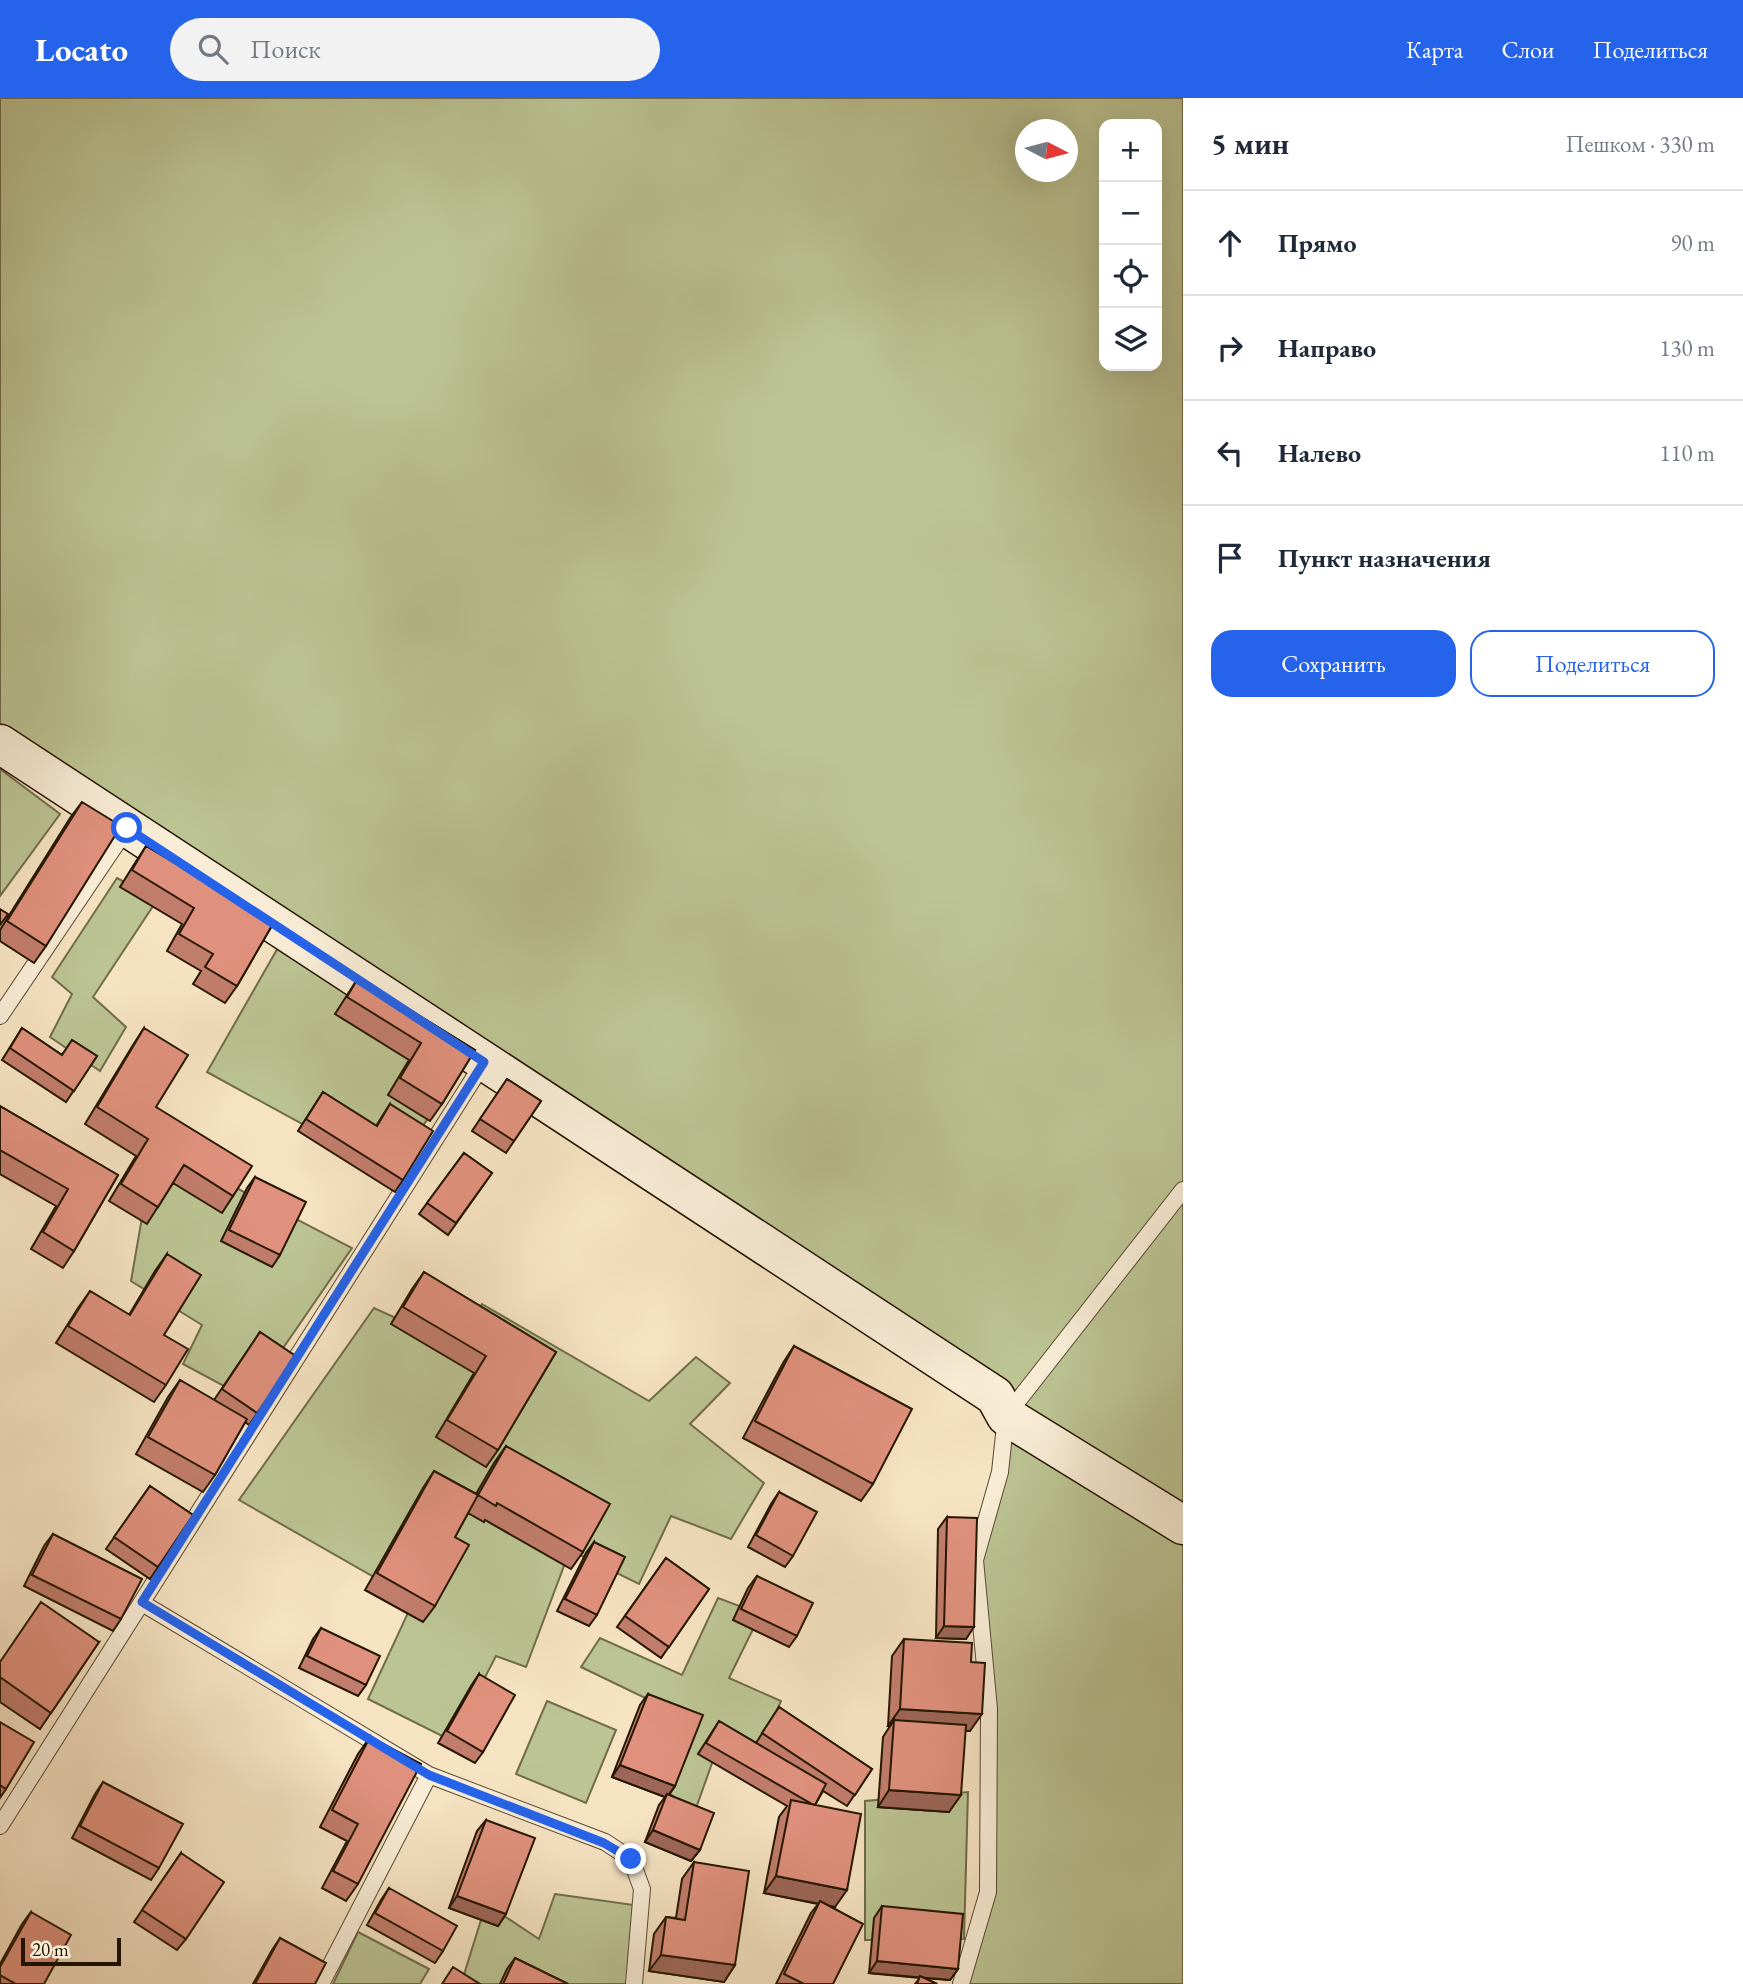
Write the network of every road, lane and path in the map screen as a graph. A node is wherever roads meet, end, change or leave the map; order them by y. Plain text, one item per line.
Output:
1 (0, 744) edge
2 (127, 828) junction
3 (0, 1016) edge
4 (484, 1062) junction
5 (1183, 1190) edge
6 (1006, 1416) junction
7 (1183, 1525) edge
8 (142, 1602) junction
9 (429, 1775) junction
10 (0, 1826) edge
11 (321, 1984) edge
12 (634, 1984) edge
13 (961, 1984) edge

1 - 2 street
2 - 3 lane
2 - 4 street
4 - 6 street
4 - 8 lane
5 - 6 lane
6 - 7 street
6 - 13 lane
8 - 9 lane
8 - 10 lane
9 - 11 lane
9 - 12 lane

